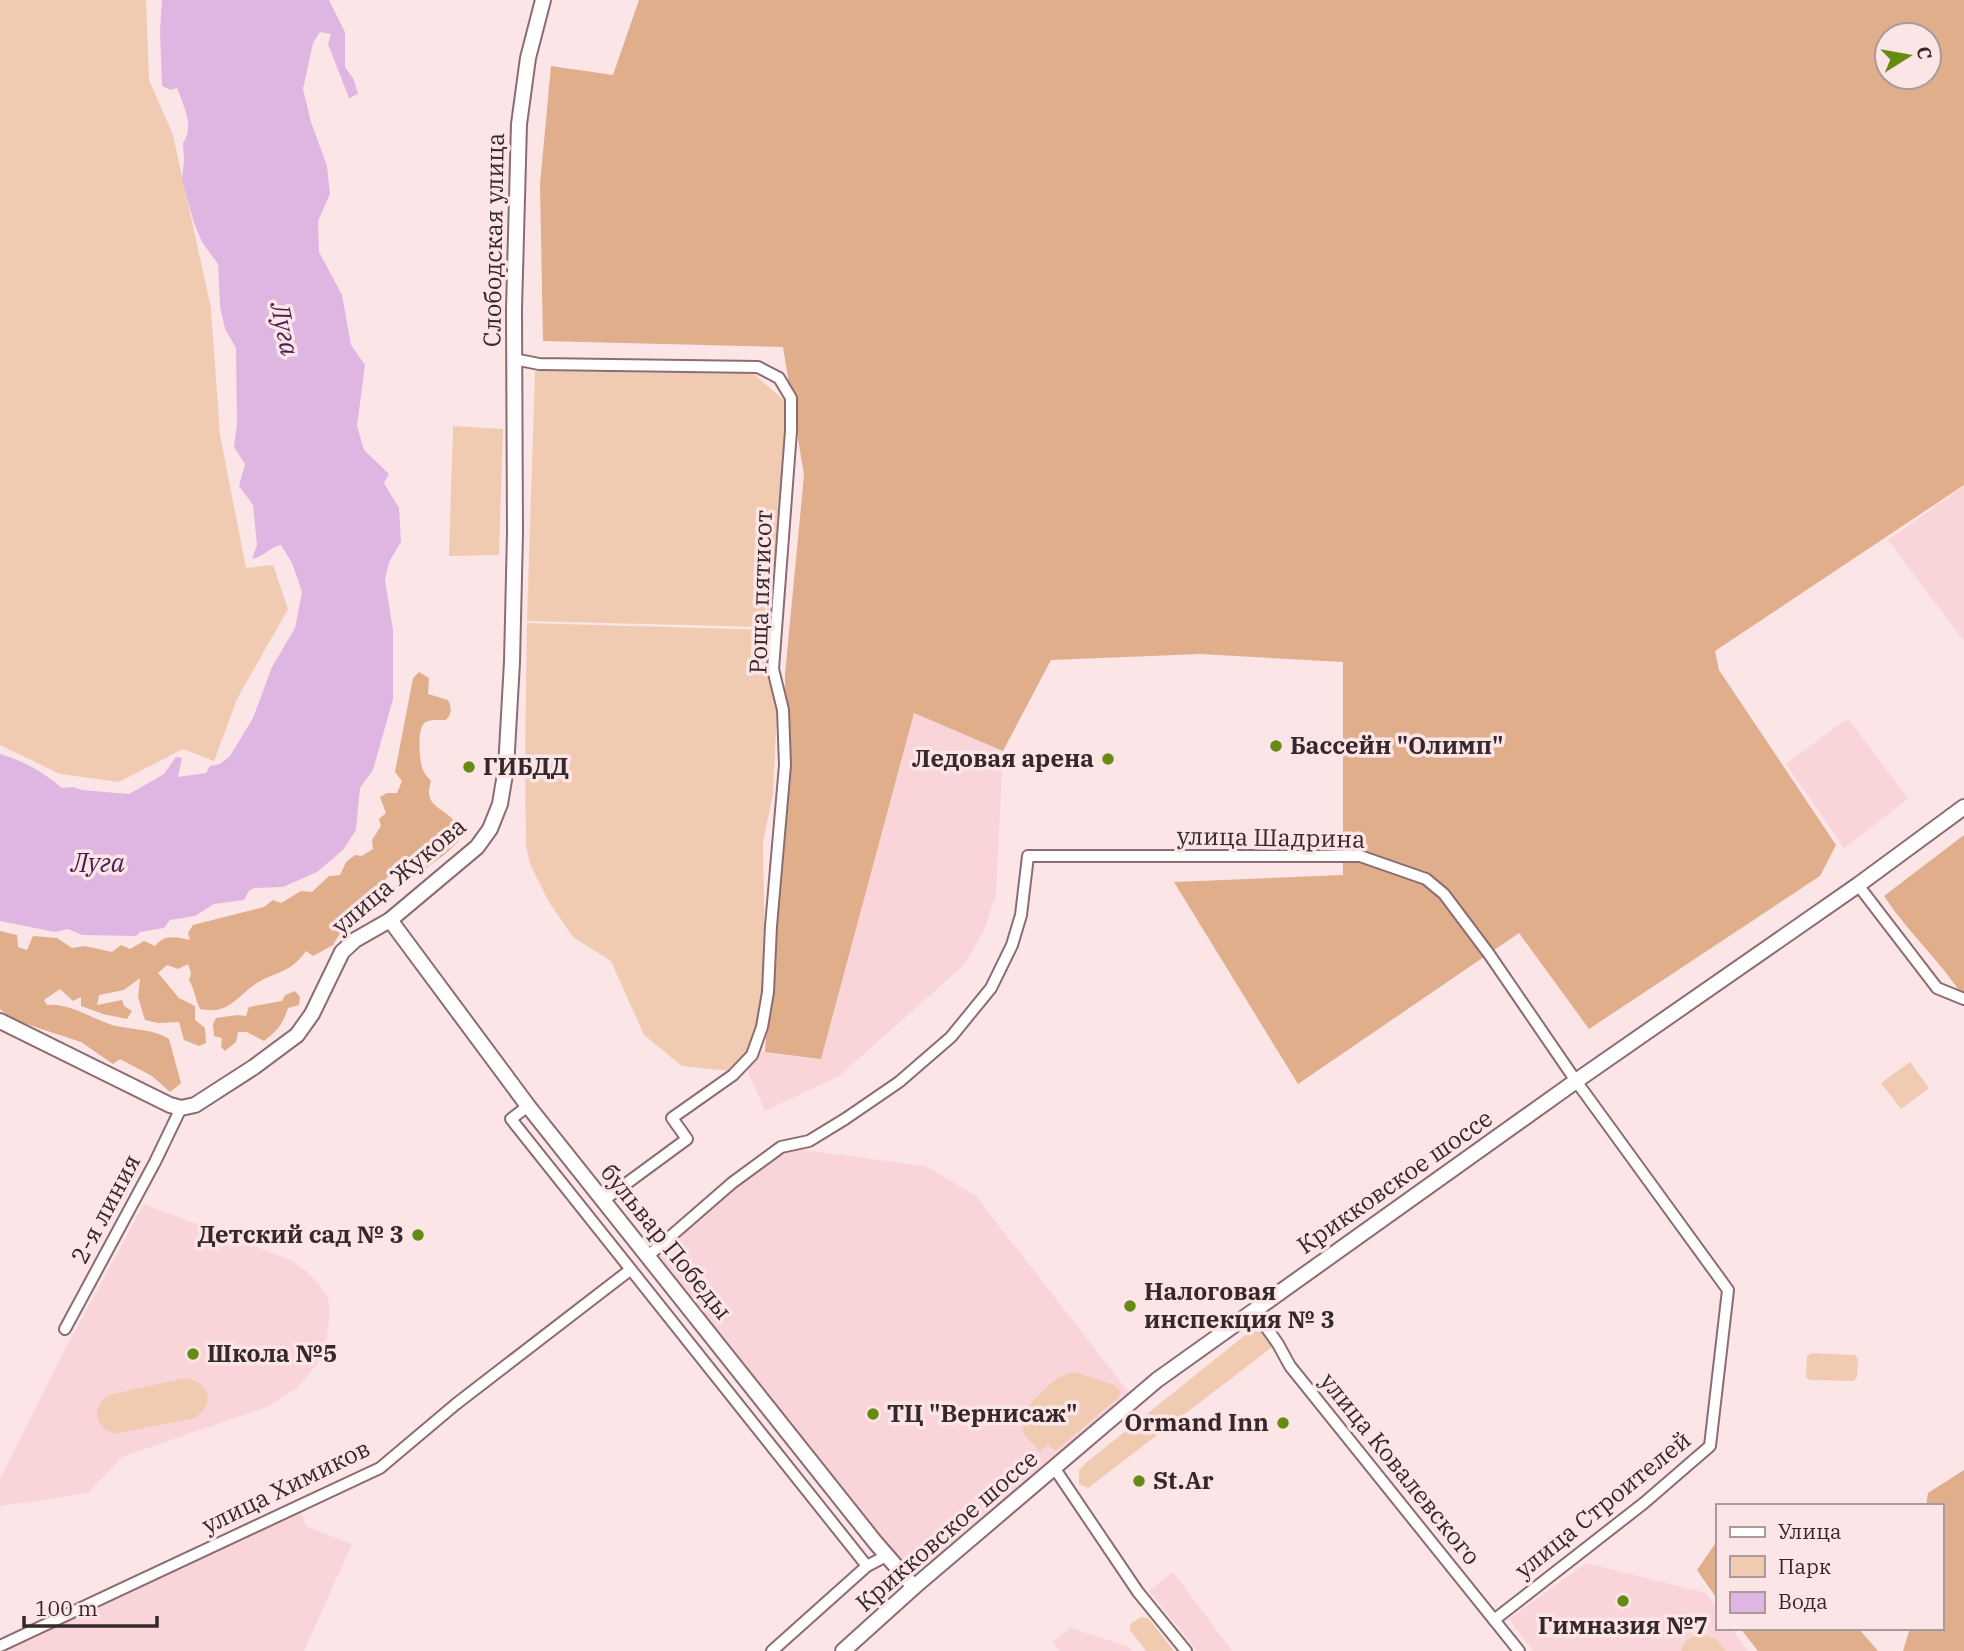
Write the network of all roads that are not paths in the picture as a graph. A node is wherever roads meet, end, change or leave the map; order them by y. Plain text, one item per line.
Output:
1 (543, 0) edge
2 (514, 359) junction
3 (515, 533) joint
4 (1964, 807) edge
5 (1964, 816) edge
6 (1860, 888) junction
7 (390, 920) junction
8 (1964, 999) edge
9 (0, 1021) edge
10 (1579, 1084) junction
11 (528, 1106) junction
12 (181, 1108) junction
13 (604, 1200) junction
14 (648, 1256) junction
15 (630, 1270) junction
16 (1256, 1313) junction
17 (65, 1329) dead end
18 (1057, 1472) junction
19 (886, 1556) junction
20 (867, 1566) junction
21 (914, 1587) junction
22 (1494, 1620) junction
23 (0, 1646) edge
24 (772, 1651) edge
25 (843, 1651) edge
26 (856, 1651) edge
27 (1186, 1651) edge
28 (1519, 1651) edge

1 - 2 street, Слободская улица
2 - 3 street, Слободская улица
2 - 13 street, Роща пятисот
3 - 7 street, улица Жукова
4 - 6 street, Крикковское шоссе
5 - 6 street
6 - 8 street
6 - 10 street, Крикковское шоссе
7 - 11 street, бульвар Победы
7 - 12 street, улица Жукова
9 - 12 street
10 - 14 street, улица Шадрина
10 - 16 street, Крикковское шоссе
10 - 22 street, улица Строителей
11 - 13 street, бульвар Победы
11 - 15 street
12 - 17 street, 2-я линия
13 - 14 street, бульвар Победы
14 - 19 street, бульвар Победы
15 - 20 street
15 - 23 street, улица Химиков
16 - 18 street, Крикковское шоссе
16 - 22 street, улица Ковалевского
18 - 21 street, Крикковское шоссе
18 - 26 street
18 - 27 street
19 - 20 street
19 - 21 street, бульвар Победы
20 - 24 street
21 - 25 street, Крикковское шоссе
22 - 28 street, улица Ковалевского

